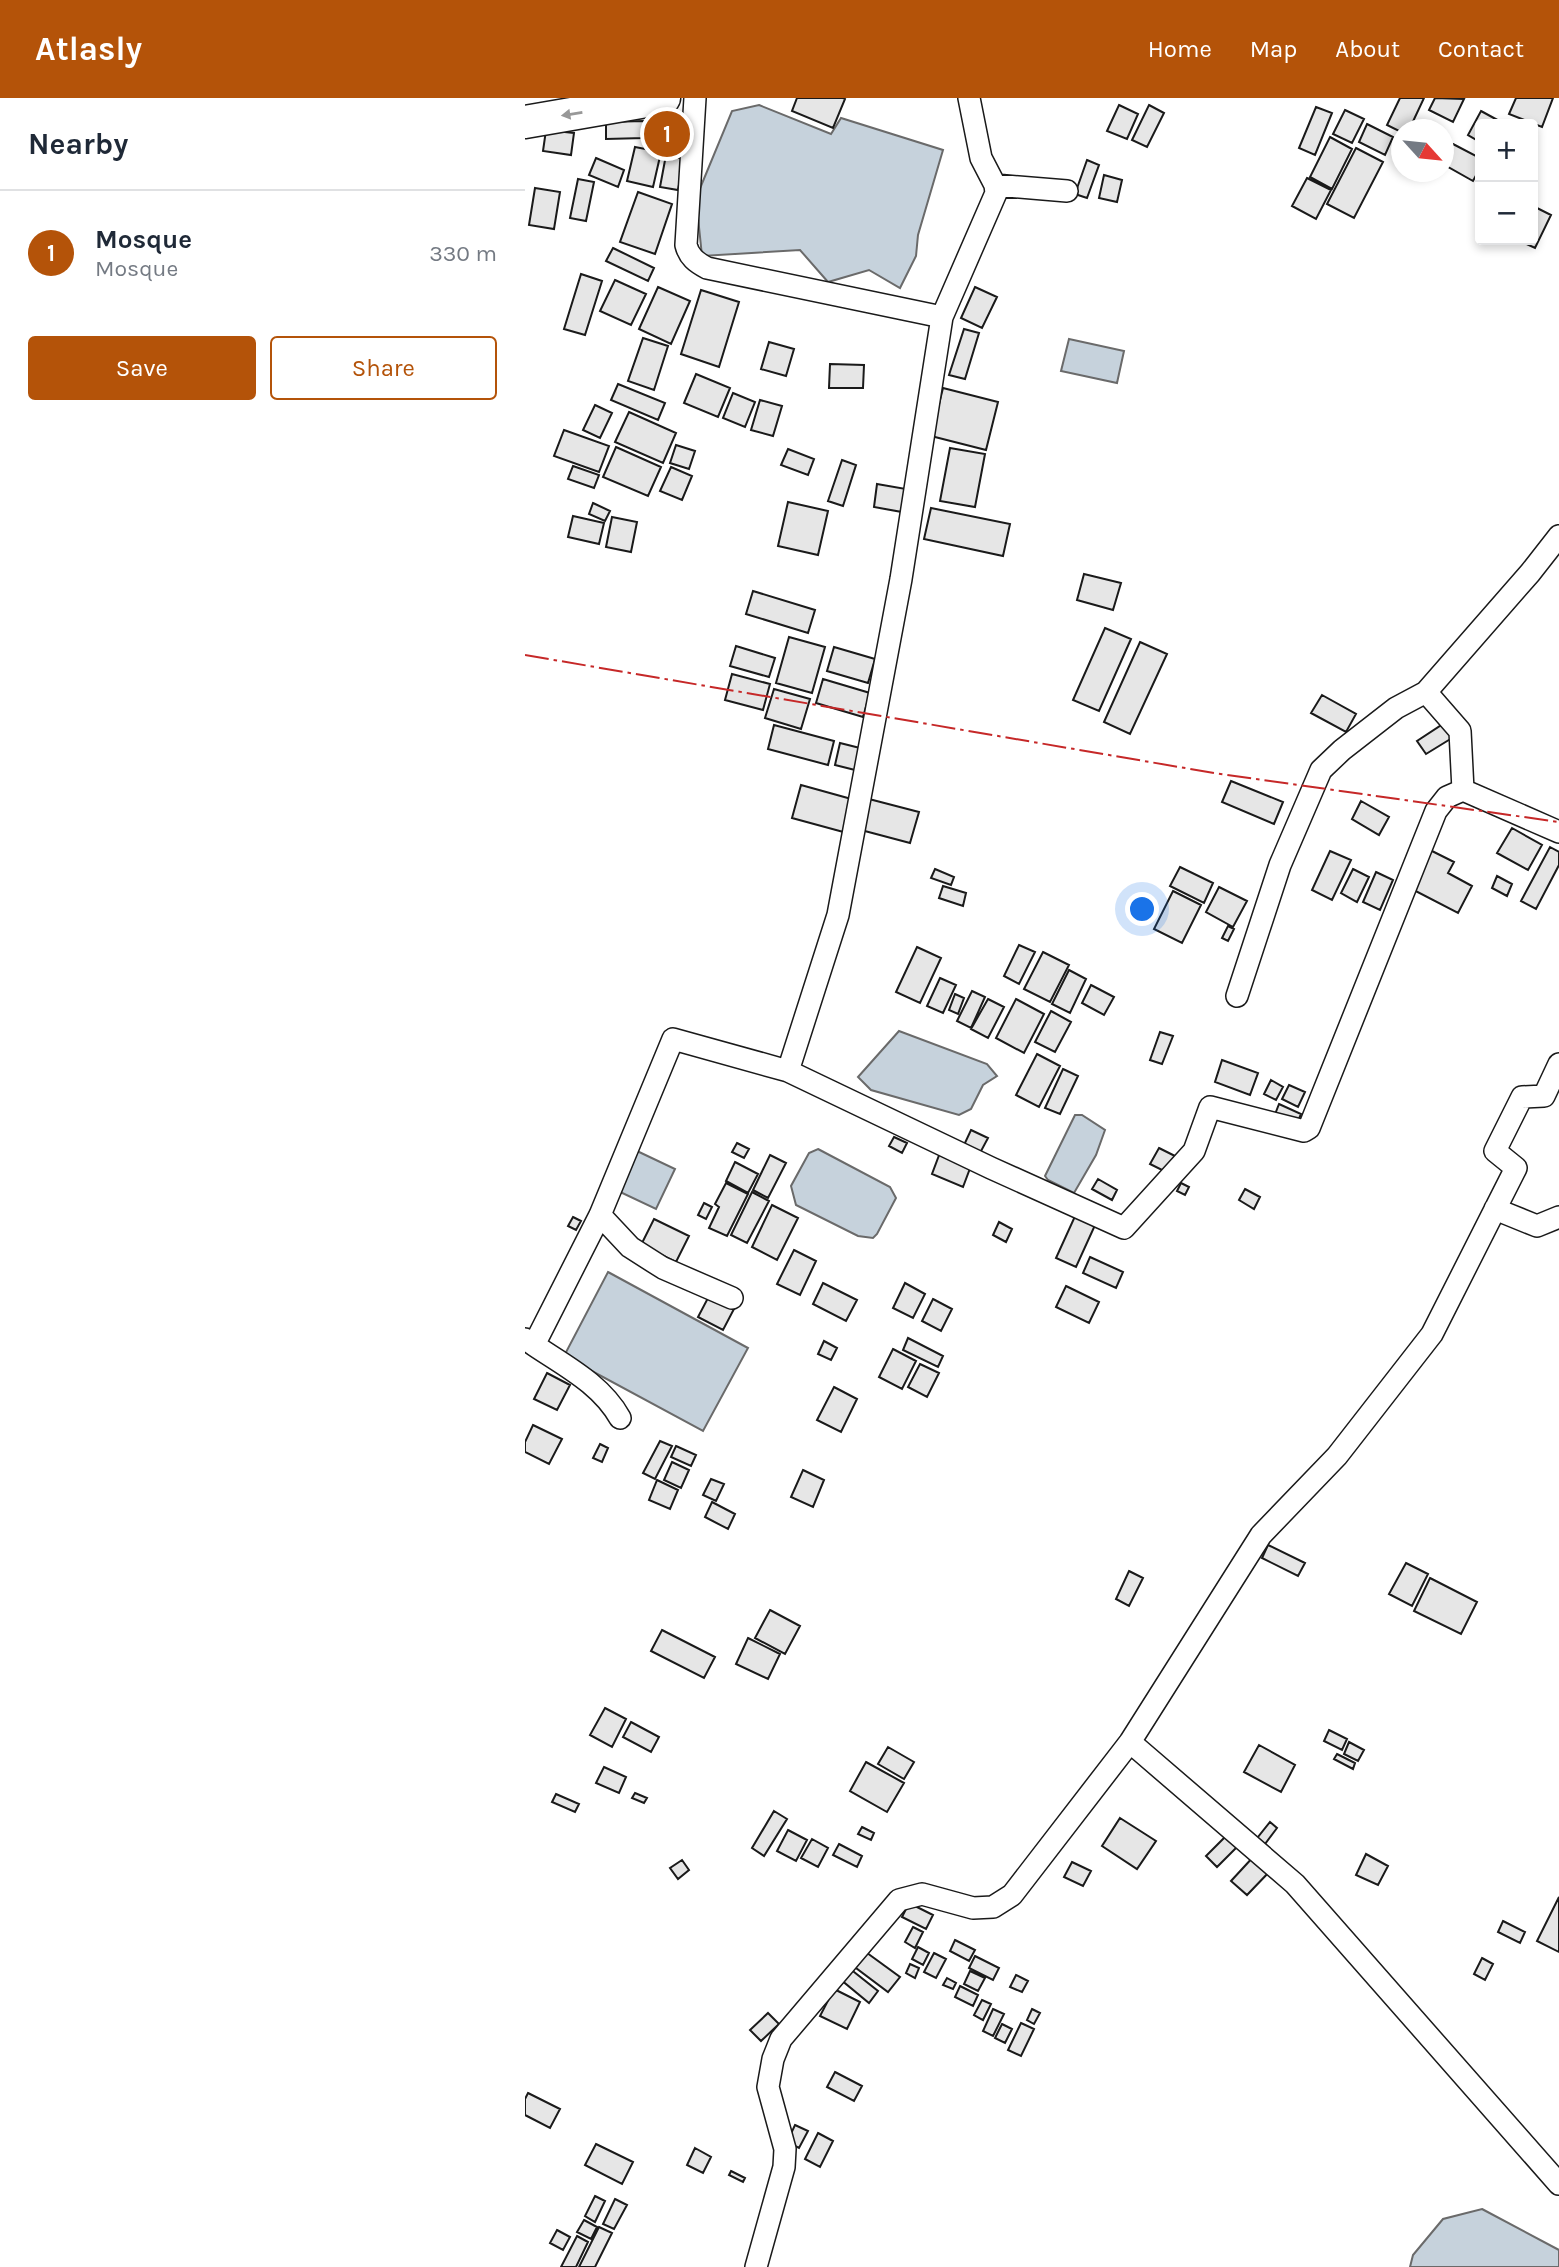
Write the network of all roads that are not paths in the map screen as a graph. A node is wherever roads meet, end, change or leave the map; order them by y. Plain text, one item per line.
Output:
1 (664, 98) edge
2 (695, 98) edge
3 (969, 98) edge
4 (525, 122) edge
5 (995, 185) junction
6 (1067, 191) dead end
7 (942, 317) junction
8 (1559, 536) edge
9 (1426, 692) junction
10 (1463, 790) junction
11 (1559, 832) edge
12 (1237, 996) dead end
13 (1559, 1064) edge
14 (788, 1071) junction
15 (1495, 1209) junction
16 (600, 1215) junction
17 (1559, 1217) edge
18 (732, 1298) dead end
19 (529, 1342) edge
20 (620, 1418) dead end
21 (1130, 1742) junction
22 (1559, 2185) edge
23 (756, 2267) edge

1 -> 4 highway
2 - 7 street
3 - 5 street
5 - 6 street
5 - 7 street
7 - 14 street
8 - 9 street
9 - 10 street
9 - 12 street
10 - 11 street
10 - 14 street
13 - 15 street
14 - 16 street
15 - 17 street
15 - 21 street
16 - 18 street
16 - 19 street
19 - 20 street
21 - 22 street
21 - 23 street

